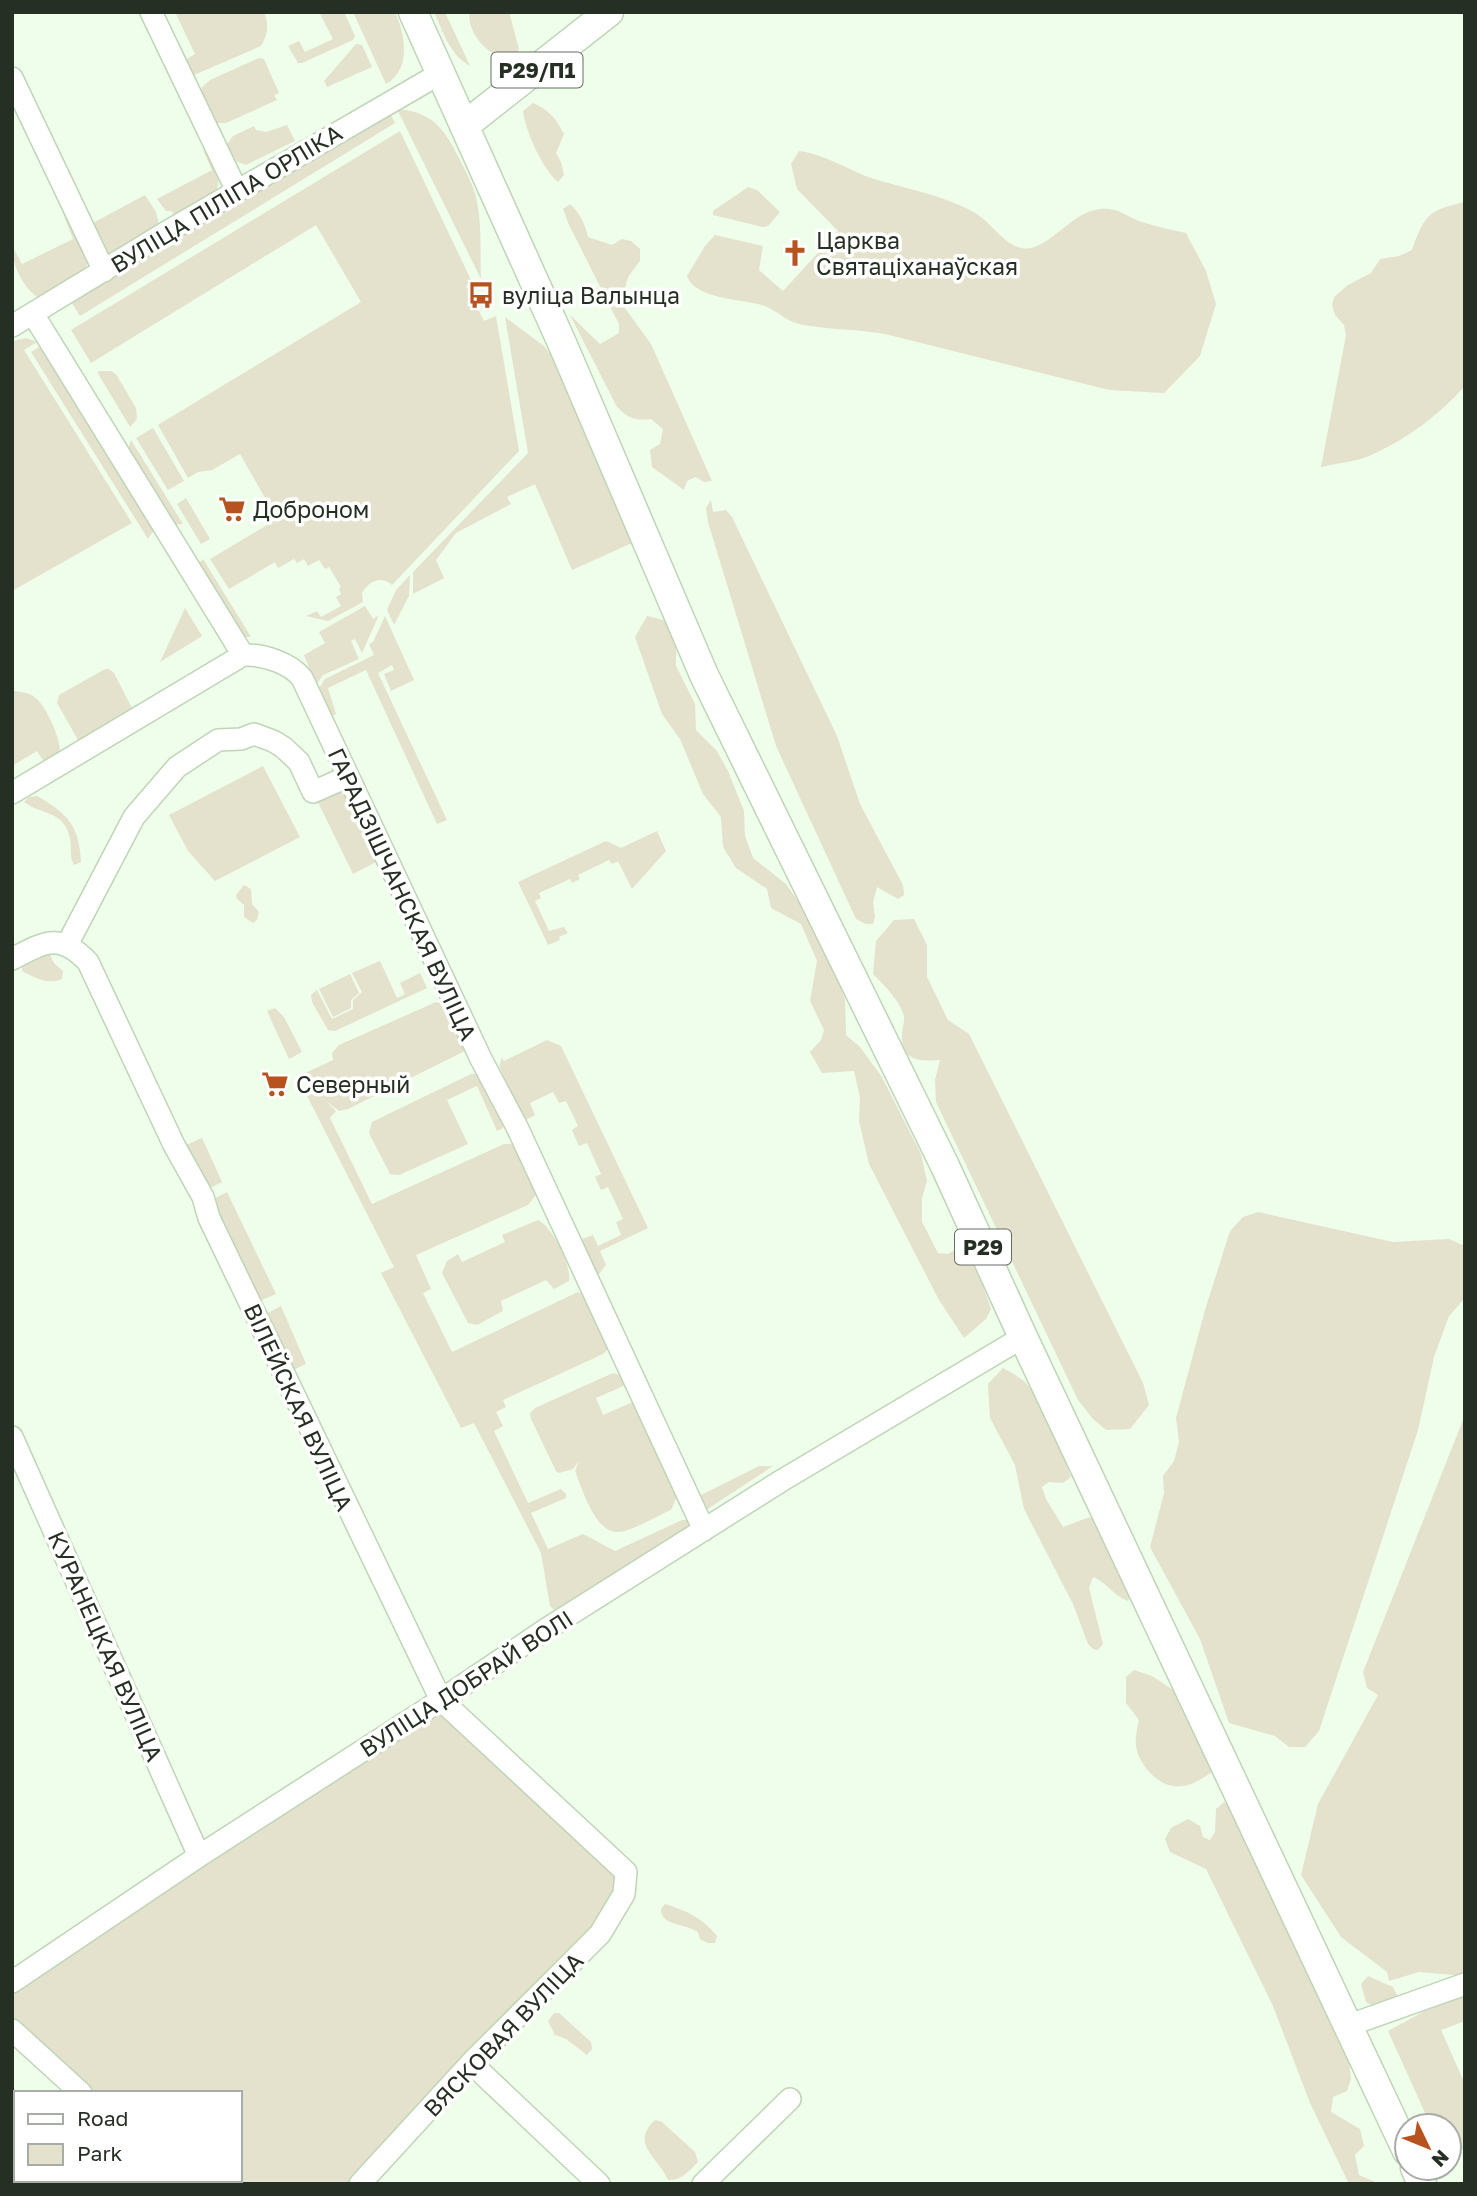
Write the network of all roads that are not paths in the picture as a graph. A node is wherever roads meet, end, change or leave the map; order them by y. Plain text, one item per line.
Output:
1 (150, 12) edge
2 (413, 12) edge
3 (609, 12) edge
4 (441, 73) junction
5 (12, 78) edge
6 (464, 126) junction
7 (237, 191) junction
8 (104, 271) junction
9 (33, 314) junction
10 (12, 327) edge
11 (243, 655) junction
12 (347, 777) junction
13 (12, 793) edge
14 (67, 944) junction
15 (12, 958) edge
16 (1023, 1336) junction
17 (12, 1437) edge
18 (704, 1530) junction
19 (442, 1700) junction
20 (199, 1856) junction
21 (626, 1872) joint
22 (12, 1982) edge
23 (1465, 1983) edge
24 (1347, 2026) junction
25 (12, 2030) edge
26 (471, 2063) junction
27 (79, 2091) edge
28 (790, 2099) dead end
29 (1393, 2122) edge
30 (360, 2184) edge
31 (598, 2184) edge
32 (703, 2184) edge

1 - 7 street
2 - 4 main road, Р29
3 - 6 main road, Р29/П1
4 - 6 main road, Р29
4 - 7 street, ВУЛІЦА ПІЛІПА ОРЛІКА
5 - 8 street
6 - 16 main road, Р29
7 - 8 street, ВУЛІЦА ПІЛІПА ОРЛІКА
8 - 9 street, ВУЛІЦА ПІЛІПА ОРЛІКА
9 - 10 street, ВУЛІЦА ПІЛІПА ОРЛІКА
9 - 11 street
11 - 12 street, ГАРАДЗІШЧАНСКАЯ ВУЛІЦА
11 - 13 street
12 - 14 street
12 - 18 street, ГАРАДЗІШЧАНСКАЯ ВУЛІЦА
14 - 15 street
14 - 19 street, ВІЛЕЙСКАЯ ВУЛІЦА
16 - 18 street, ВУЛІЦА ДОБРАЙ ВОЛІ
16 - 24 main road, Р29
17 - 20 street, КУРАНЕЦКАЯ ВУЛІЦА
18 - 19 street, ВУЛІЦА ДОБРАЙ ВОЛІ
19 - 20 street, ВУЛІЦА ДОБРАЙ ВОЛІ
19 - 21 street, ВІЛЕЙСКАЯ ВУЛІЦА
20 - 22 street, ВУЛІЦА ДОБРАЙ ВОЛІ
21 - 26 street, ВЯСКОВАЯ ВУЛІЦА
23 - 24 street
24 - 29 main road, Р29
25 - 27 street
26 - 30 street, ВЯСКОВАЯ ВУЛІЦА
26 - 31 street
28 - 32 street

